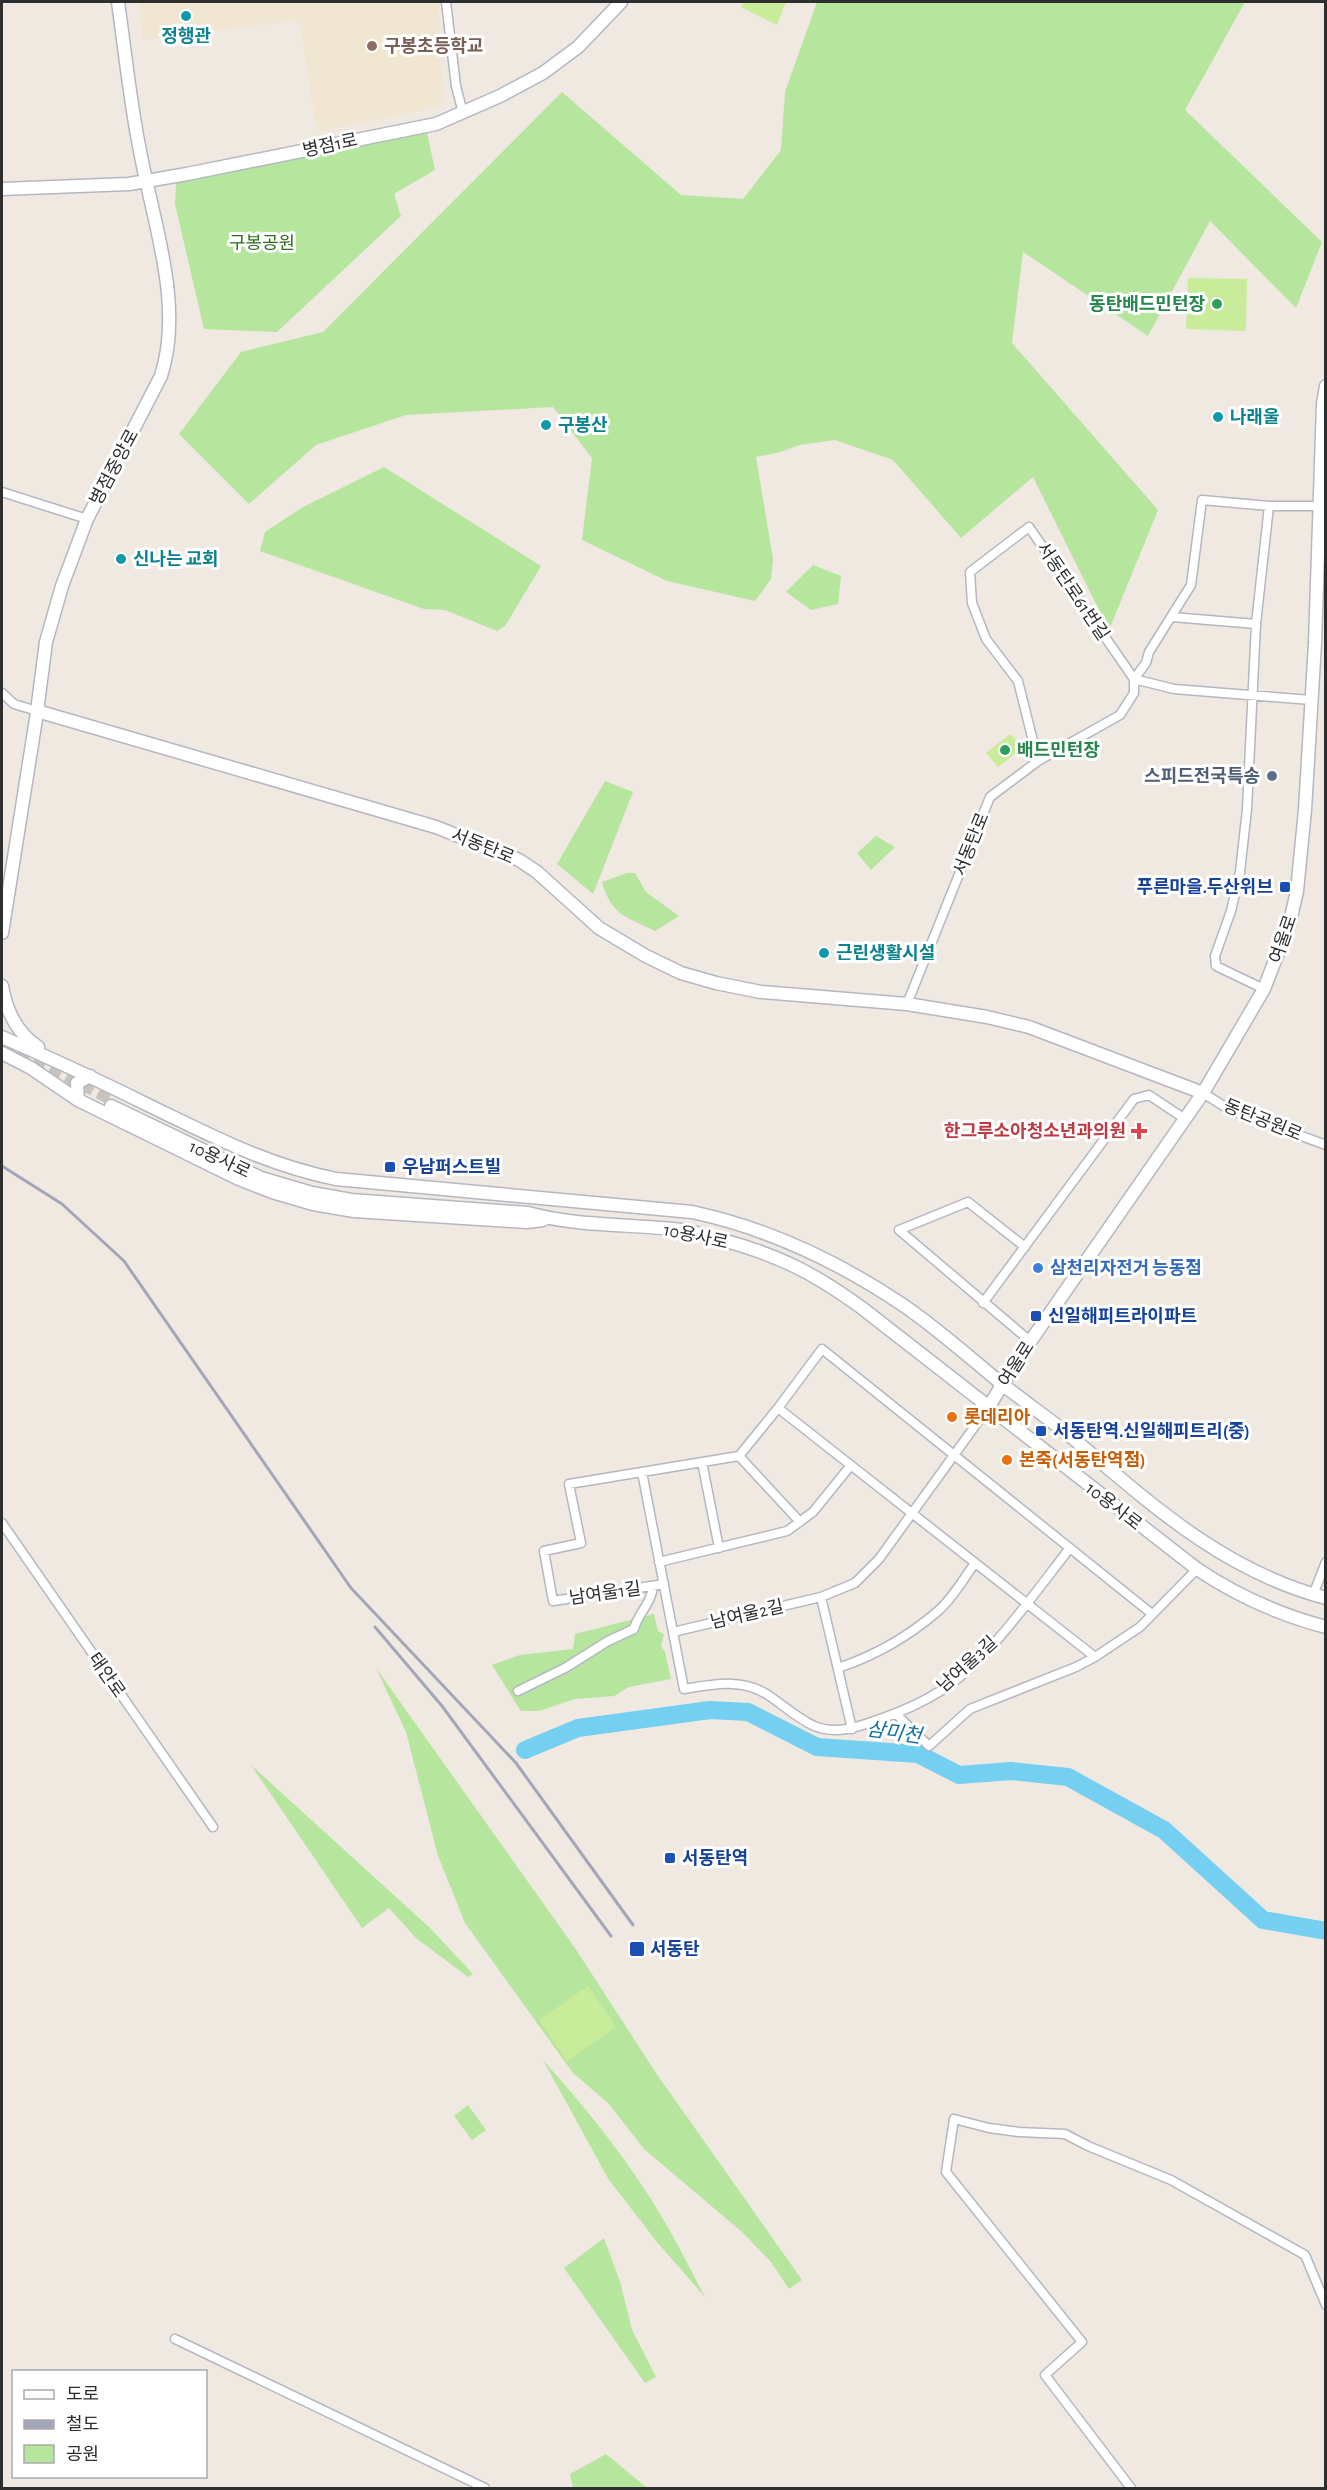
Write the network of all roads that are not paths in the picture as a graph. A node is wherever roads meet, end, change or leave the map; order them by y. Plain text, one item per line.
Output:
1 (118, 2) edge
2 (446, 2) edge
3 (621, 2) edge
4 (463, 113) junction
5 (147, 181) junction
6 (2, 189) edge
7 (1326, 386) edge
8 (2, 492) edge
9 (1269, 506) junction
10 (1323, 506) edge
11 (87, 519) junction
12 (1172, 617) junction
13 (1256, 624) junction
14 (1134, 679) junction
15 (2, 693) edge
16 (1253, 695) junction
17 (1311, 700) junction
18 (37, 711) junction
19 (1038, 761) junction
20 (2, 933) edge
21 (2, 986) edge
22 (1264, 988) junction
23 (907, 1004) junction
24 (2, 1036) edge
25 (2, 1053) edge
26 (58, 1062) junction
27 (90, 1076) junction
28 (1203, 1093) junction
29 (78, 1100) junction
30 (1185, 1119) junction
31 (1326, 1144) edge
32 (551, 1201) junction
33 (550, 1219) junction
34 (1025, 1247) junction
35 (983, 1303) junction
36 (1030, 1341) junction
37 (1002, 1384) junction
38 (778, 1408) junction
39 (988, 1408) junction
40 (955, 1455) junction
41 (739, 1456) junction
42 (702, 1462) junction
43 (851, 1465) junction
44 (642, 1472) junction
45 (913, 1514) junction
46 (800, 1522) junction
47 (2, 1523) edge
48 (719, 1548) junction
49 (1070, 1548) junction
50 (659, 1562) junction
51 (1326, 1562) edge
52 (975, 1563) junction
53 (1197, 1569) junction
54 (664, 1584) junction
55 (653, 1586) junction
56 (821, 1597) junction
57 (1319, 1597) edge
58 (1027, 1603) junction
59 (1152, 1614) junction
60 (1326, 1627) edge
61 (673, 1632) junction
62 (1095, 1657) junction
63 (837, 1668) junction
64 (518, 1691) dead end
65 (896, 1713) junction
66 (852, 1729) junction
67 (213, 1827) dead end
68 (1326, 2305) edge
69 (175, 2338) dead end
70 (485, 2488) edge
71 (1131, 2488) edge

1 - 5 street, 병점중앙로
2 - 4 street
3 - 4 street, 병점1로
4 - 5 street, 병점1로
5 - 6 street, 병점1로
5 - 11 street, 병점중앙로
7 - 10 street, 여울로
8 - 11 street
9 - 10 street
9 - 12 street, 서동탄로
9 - 13 street
10 - 17 street, 여울로
11 - 18 street, 병점중앙로
12 - 13 street
12 - 14 street, 서동탄로
13 - 16 street
14 - 16 street
14 - 19 street, 서동탄로
14 - 19 street, 서동탄로61번길
15 - 18 street
16 - 17 street
16 - 22 street
17 - 22 street, 여울로
18 - 20 street, 병점중앙로
18 - 23 street, 서동탄로
19 - 23 street, 서동탄로
21 - 26 street
22 - 28 street, 여울로
23 - 28 street, 서동탄로
24 - 26 street, 10용사로
25 - 29 street
26 - 27 street, 10용사로
27 - 29 street
27 - 32 street, 10용사로
28 - 30 street, 여울로
28 - 31 street, 동탄공원로
29 - 33 street
30 - 34 street
30 - 36 street, 여울로
32 - 33 street, 10용사로
32 - 37 street, 10용사로
33 - 39 street, 10용사로
34 - 35 street
34 - 35 street
35 - 36 street
36 - 37 street, 여울로
37 - 39 street, 여울로
37 - 57 street, 10용사로
38 - 40 street
38 - 41 street
38 - 43 street
39 - 40 street, 남여울2길
39 - 53 street, 10용사로
40 - 45 street, 남여울2길
40 - 49 street
41 - 42 street, 남여울1길
41 - 46 street
42 - 44 street, 남여울1길
42 - 48 street
43 - 45 street
43 - 46 street, 남여울1길
44 - 50 street, 남여울1길
44 - 55 street, 남여울1길
45 - 52 street
45 - 56 street, 남여울2길
46 - 48 street, 남여울1길
47 - 67 street, 태안로
48 - 50 street, 남여울1길
49 - 58 street, 남여울3길
49 - 59 street
50 - 54 street, 남여울1길
51 - 57 street
52 - 58 street
52 - 63 street
53 - 59 street
53 - 60 street, 10용사로
54 - 55 street, 남여울1길
54 - 61 street, 남여울1길
55 - 64 street
56 - 61 street, 남여울2길
56 - 63 street
58 - 62 street
58 - 65 street, 남여울3길
59 - 62 street
61 - 66 street, 남여울3길
62 - 65 street
63 - 66 street
65 - 66 street, 남여울3길
68 - 71 street
69 - 70 street

